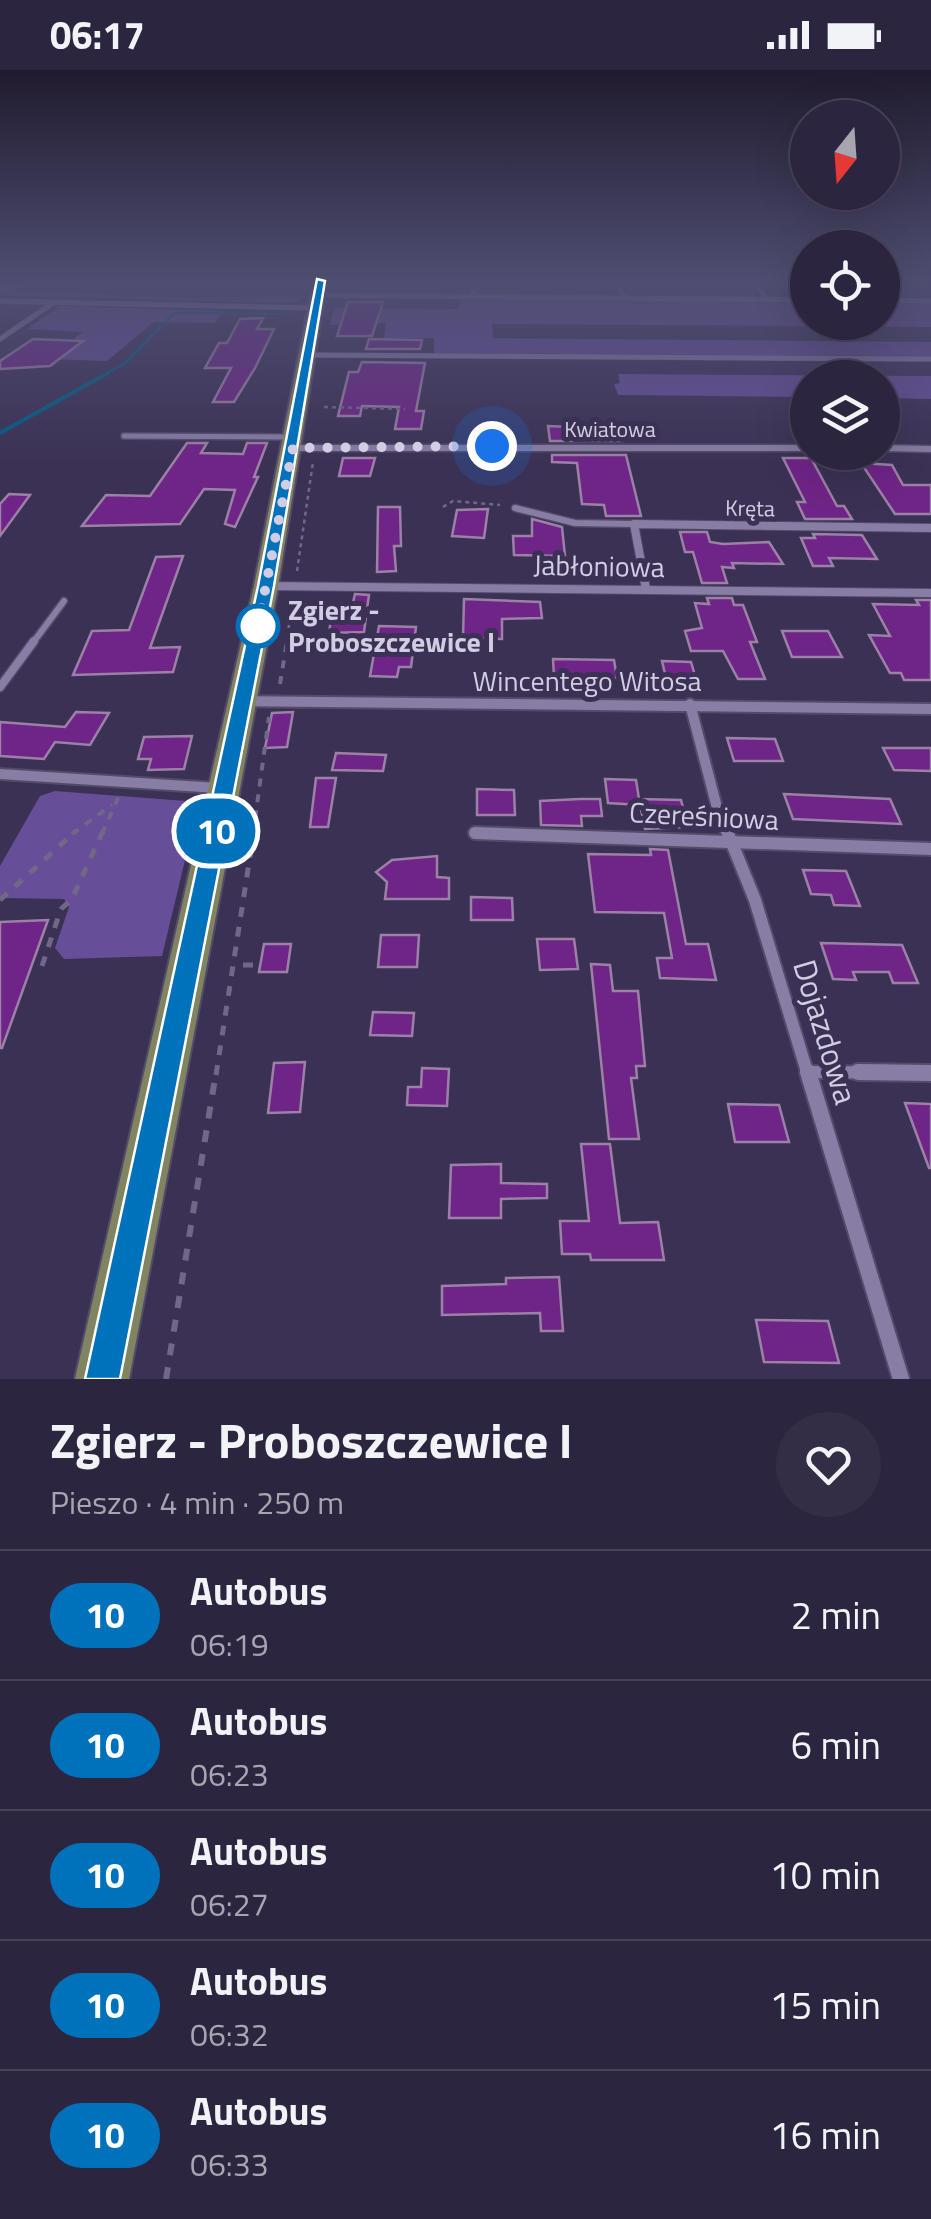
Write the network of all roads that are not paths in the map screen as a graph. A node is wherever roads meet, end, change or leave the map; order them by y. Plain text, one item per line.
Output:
1 (310, 342) edge
2 (308, 355) junction
3 (931, 359) edge
4 (124, 436) dead end
5 (301, 444) junction
6 (790, 448) edge
7 (900, 448) edge
8 (931, 449) edge
9 (515, 508) road end
10 (634, 524) junction
11 (931, 528) edge
12 (266, 586) junction
13 (646, 589) junction
14 (931, 593) edge
15 (64, 601) dead end
16 (0, 686) edge
17 (257, 701) junction
18 (690, 704) junction
19 (931, 709) edge
20 (0, 774) edge
21 (224, 788) junction
22 (475, 833) dead end
23 (735, 844) junction
24 (931, 849) edge
25 (809, 1072) junction
26 (931, 1073) edge
27 (102, 1379) edge
28 (902, 1379) edge

1 - 2 main road
2 - 3 street
2 - 5 main road
4 - 5 lane
5 - 6 street, Kwiatowa
5 - 12 main road
7 - 8 street
9 - 10 lane
10 - 11 street, Kręta
10 - 13 street
12 - 13 street, Jabłoniowa
12 - 17 main road
13 - 14 street, Jabłoniowa
15 - 16 lane
17 - 18 street, Wincentego Witosa
17 - 21 main road
18 - 19 street, Wincentego Witosa
18 - 23 street, Dojazdowa
20 - 21 street
21 - 27 main road
22 - 23 street, Czereśniowa
23 - 24 street, Czereśniowa
23 - 25 street, Dojazdowa
25 - 26 street
25 - 28 street, Dojazdowa

